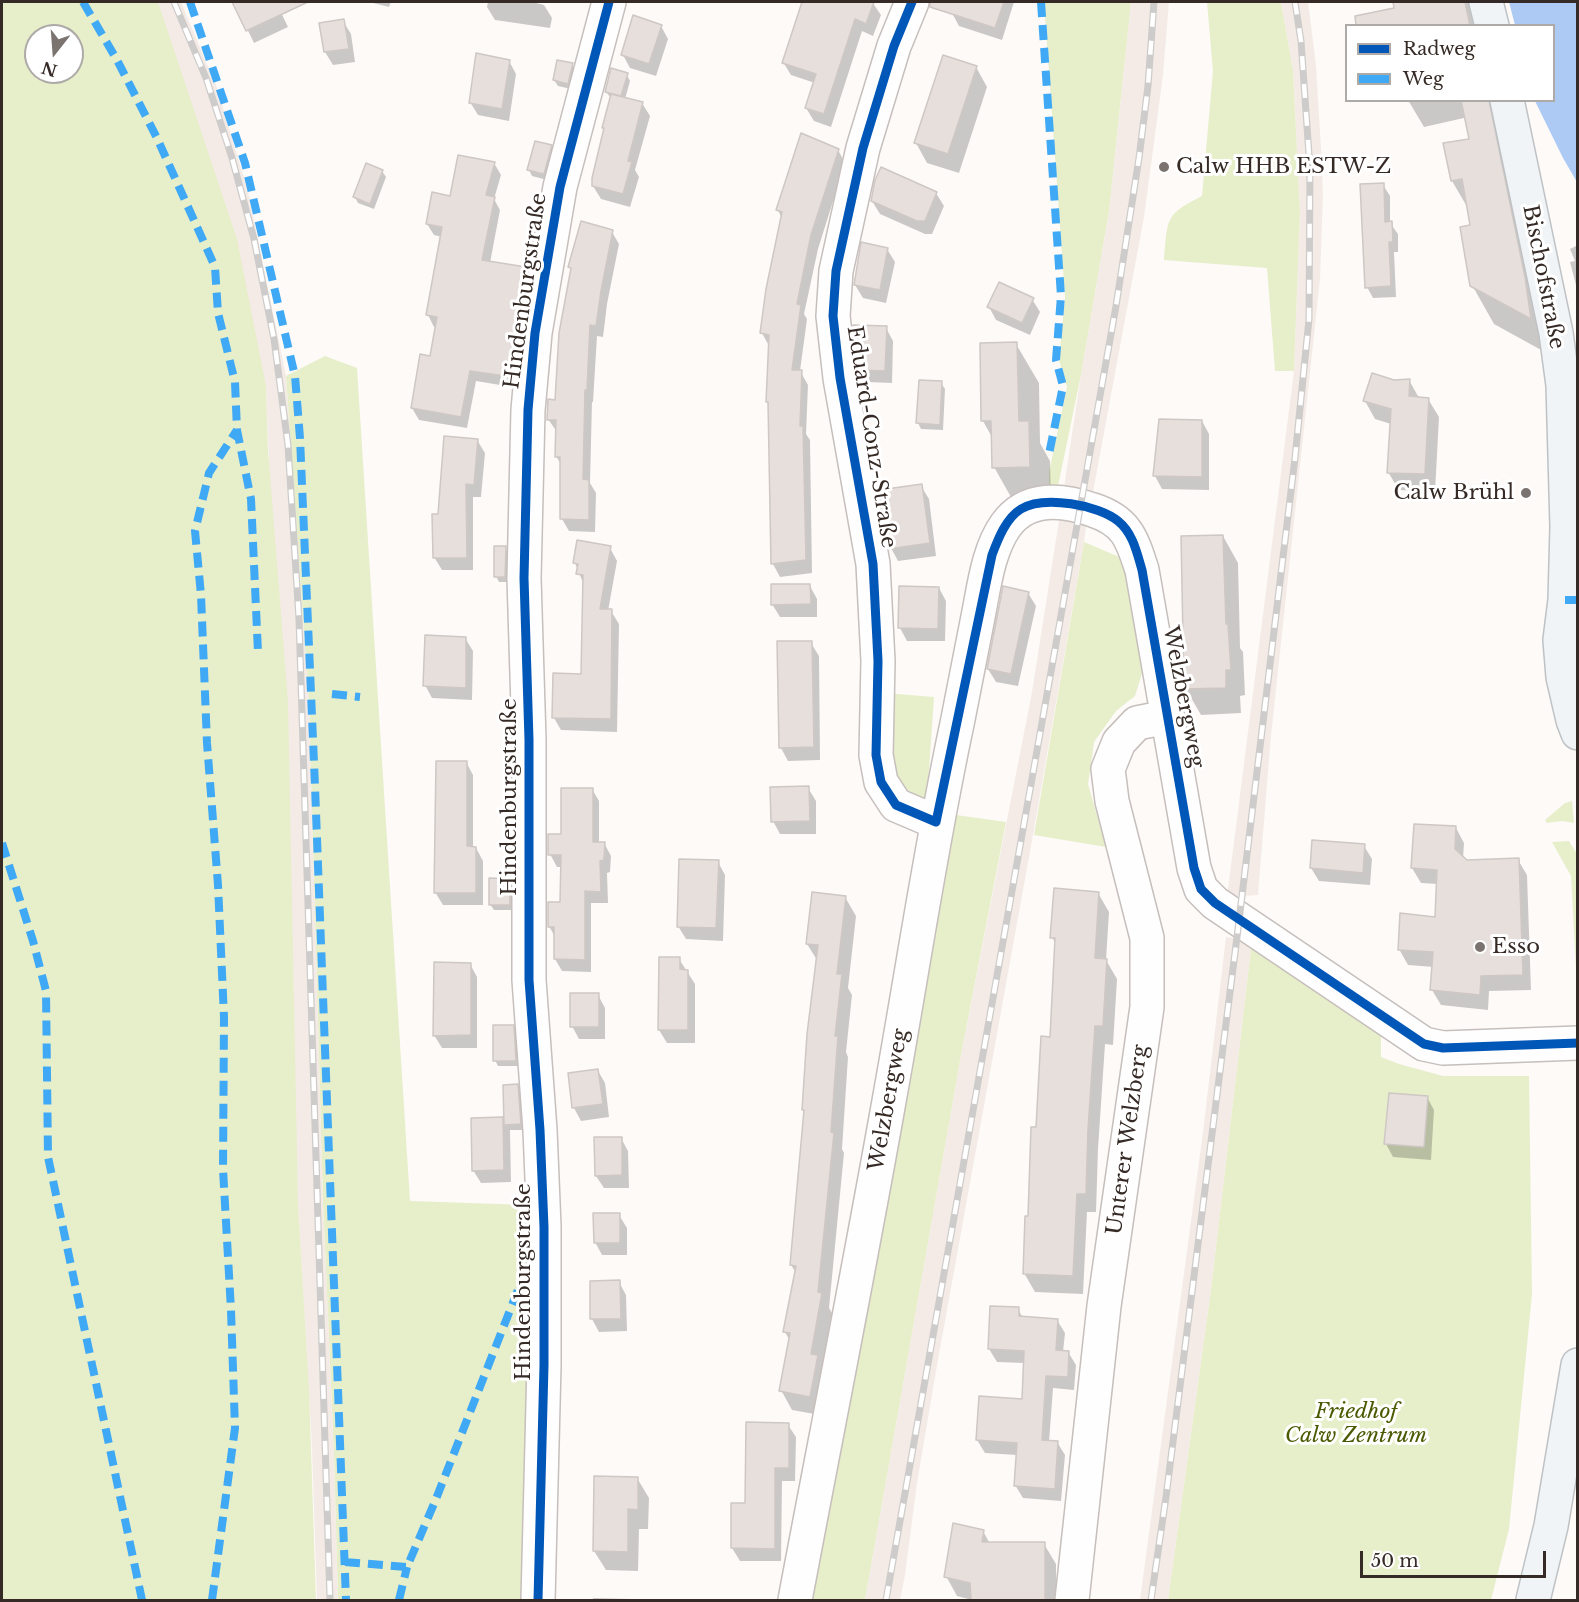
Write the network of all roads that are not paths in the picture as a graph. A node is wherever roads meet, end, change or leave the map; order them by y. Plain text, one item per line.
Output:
1 (609, 2) edge
2 (912, 2) edge
3 (1486, 2) edge
4 (1492, 24) edge
5 (1507, 102) edge
6 (1573, 609) edge
7 (1167, 717) junction
8 (1578, 733) edge
9 (936, 822) junction
10 (1578, 1044) edge
11 (1578, 1365) edge
12 (538, 1600) edge
13 (795, 1600) edge
14 (1072, 1600) edge
15 (1533, 1600) edge

1 - 12 street, Hindenburgstraße
2 - 9 street, Eduard-Conz-Straße
3 - 4 main road
5 - 6 main road, Bischofstraße
6 - 8 main road, Bischofstraße
7 - 9 street, Welzbergweg
7 - 10 street, Welzbergweg
7 - 14 street, Unterer Welzberg
9 - 13 street, Welzbergweg
11 - 15 main road

